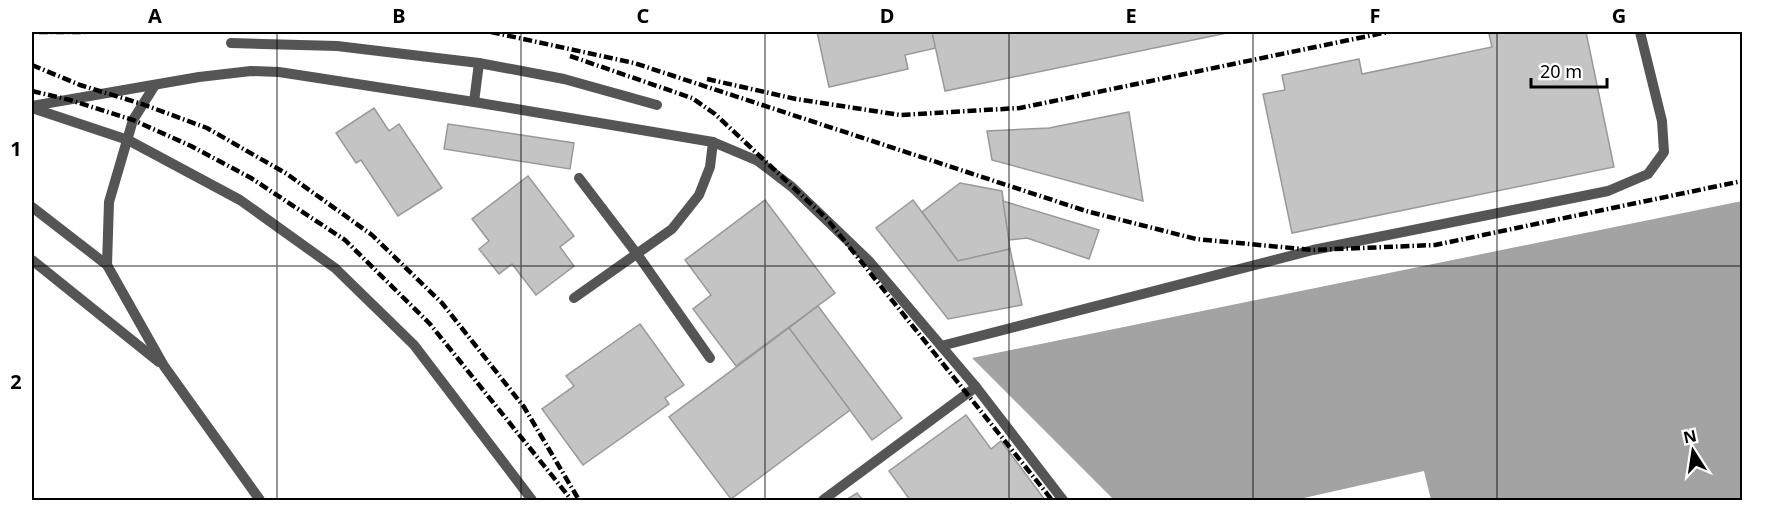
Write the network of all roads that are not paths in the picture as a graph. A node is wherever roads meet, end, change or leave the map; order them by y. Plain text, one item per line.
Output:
1 (1640, 32) edge
2 (231, 43) dead end
3 (479, 63) junction
4 (154, 85) junction
5 (474, 102) junction
6 (657, 105) dead end
7 (32, 107) edge
8 (128, 140) junction
9 (713, 142) junction
10 (579, 178) dead end
11 (32, 207) edge
12 (637, 254) junction
13 (32, 260) edge
14 (107, 265) junction
15 (574, 298) dead end
16 (941, 345) junction
17 (710, 358) dead end
18 (164, 366) junction
19 (976, 387) junction
20 (260, 501) edge
21 (532, 501) edge
22 (823, 501) edge
23 (1063, 501) edge

1 - 16 lane
2 - 3 lane
3 - 5 lane
3 - 6 lane
4 - 5 lane
4 - 7 lane
4 - 8 lane
5 - 9 lane
7 - 8 lane
8 - 14 lane
8 - 21 lane
9 - 12 lane
9 - 16 lane
10 - 12 lane
11 - 14 lane
12 - 15 lane
12 - 17 lane
13 - 18 lane
14 - 18 lane
16 - 19 lane
18 - 20 lane
19 - 22 lane
19 - 23 lane

